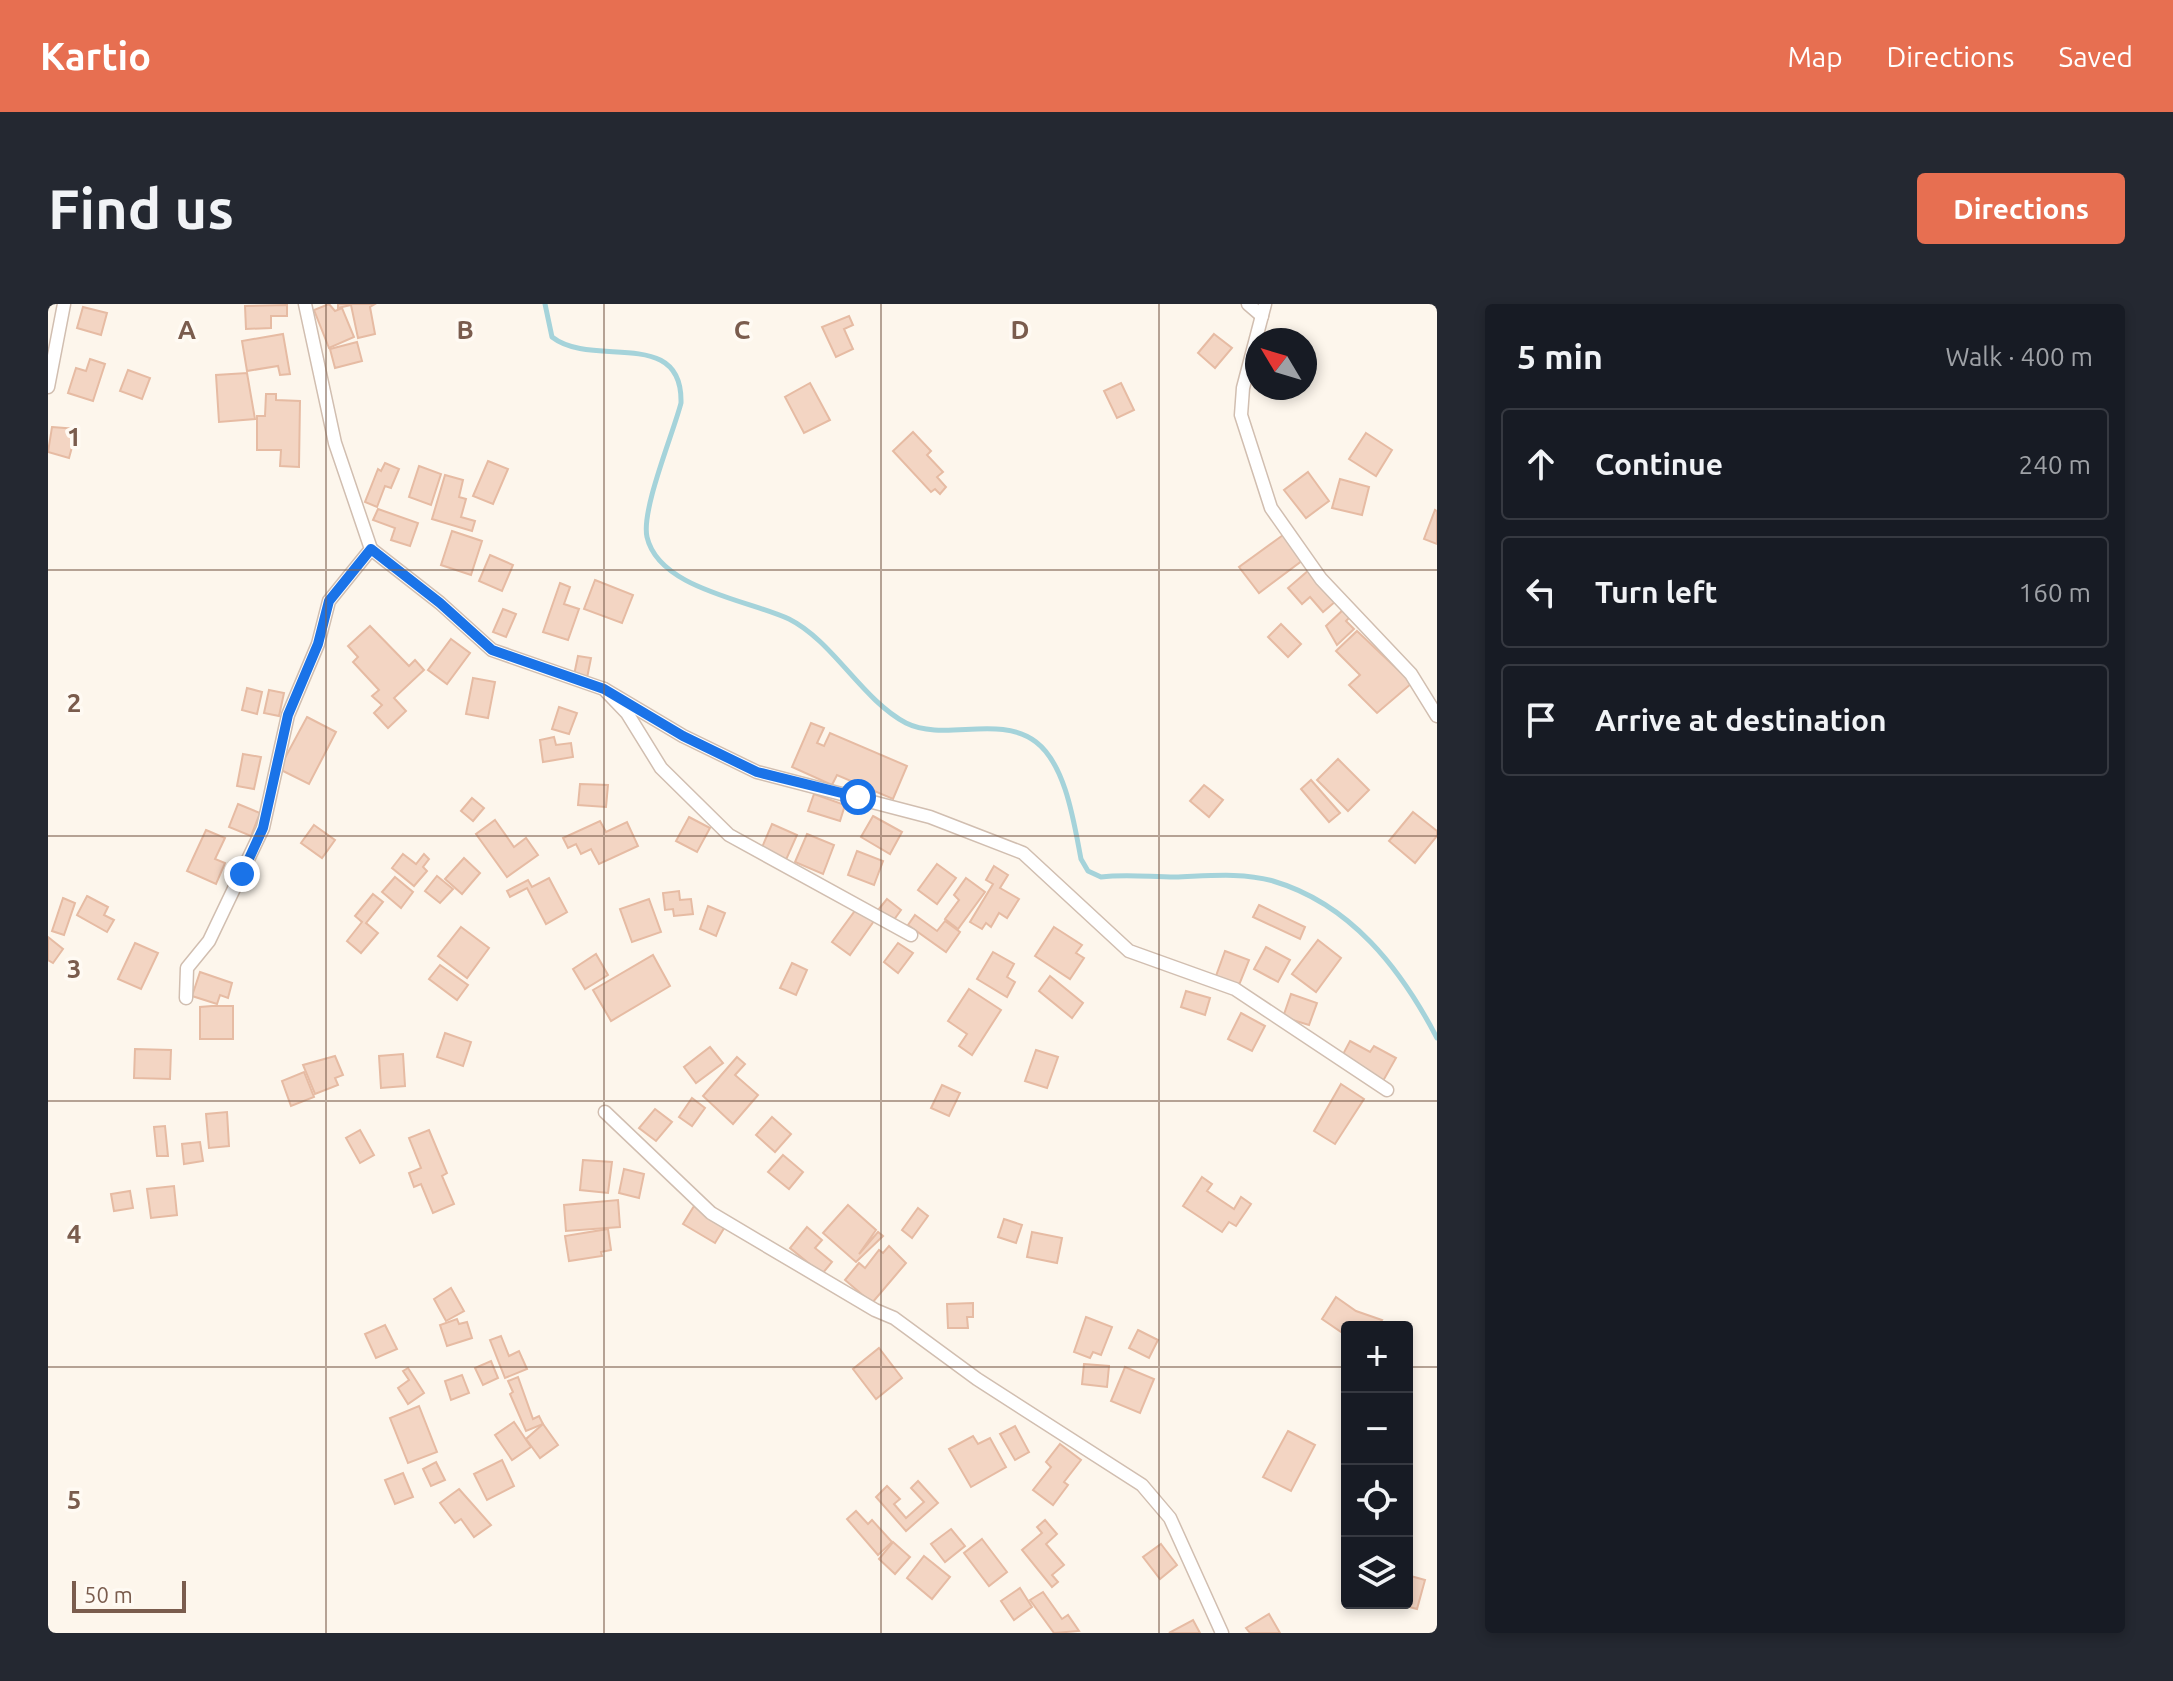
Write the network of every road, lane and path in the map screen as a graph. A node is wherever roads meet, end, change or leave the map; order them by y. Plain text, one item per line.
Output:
1 (64, 304) edge
2 (305, 304) edge
3 (1248, 304) edge
4 (1264, 310) edge
5 (48, 387) edge
6 (371, 549) junction
7 (604, 689) junction
8 (1437, 716) edge
9 (911, 935) dead end
10 (186, 998) dead end
11 (1387, 1090) dead end
12 (605, 1112) dead end
13 (1222, 1633) edge

1 - 5 street
2 - 6 street
3 - 4 street
4 - 8 street
6 - 7 street
6 - 10 street
7 - 9 street
7 - 11 street
12 - 13 street

